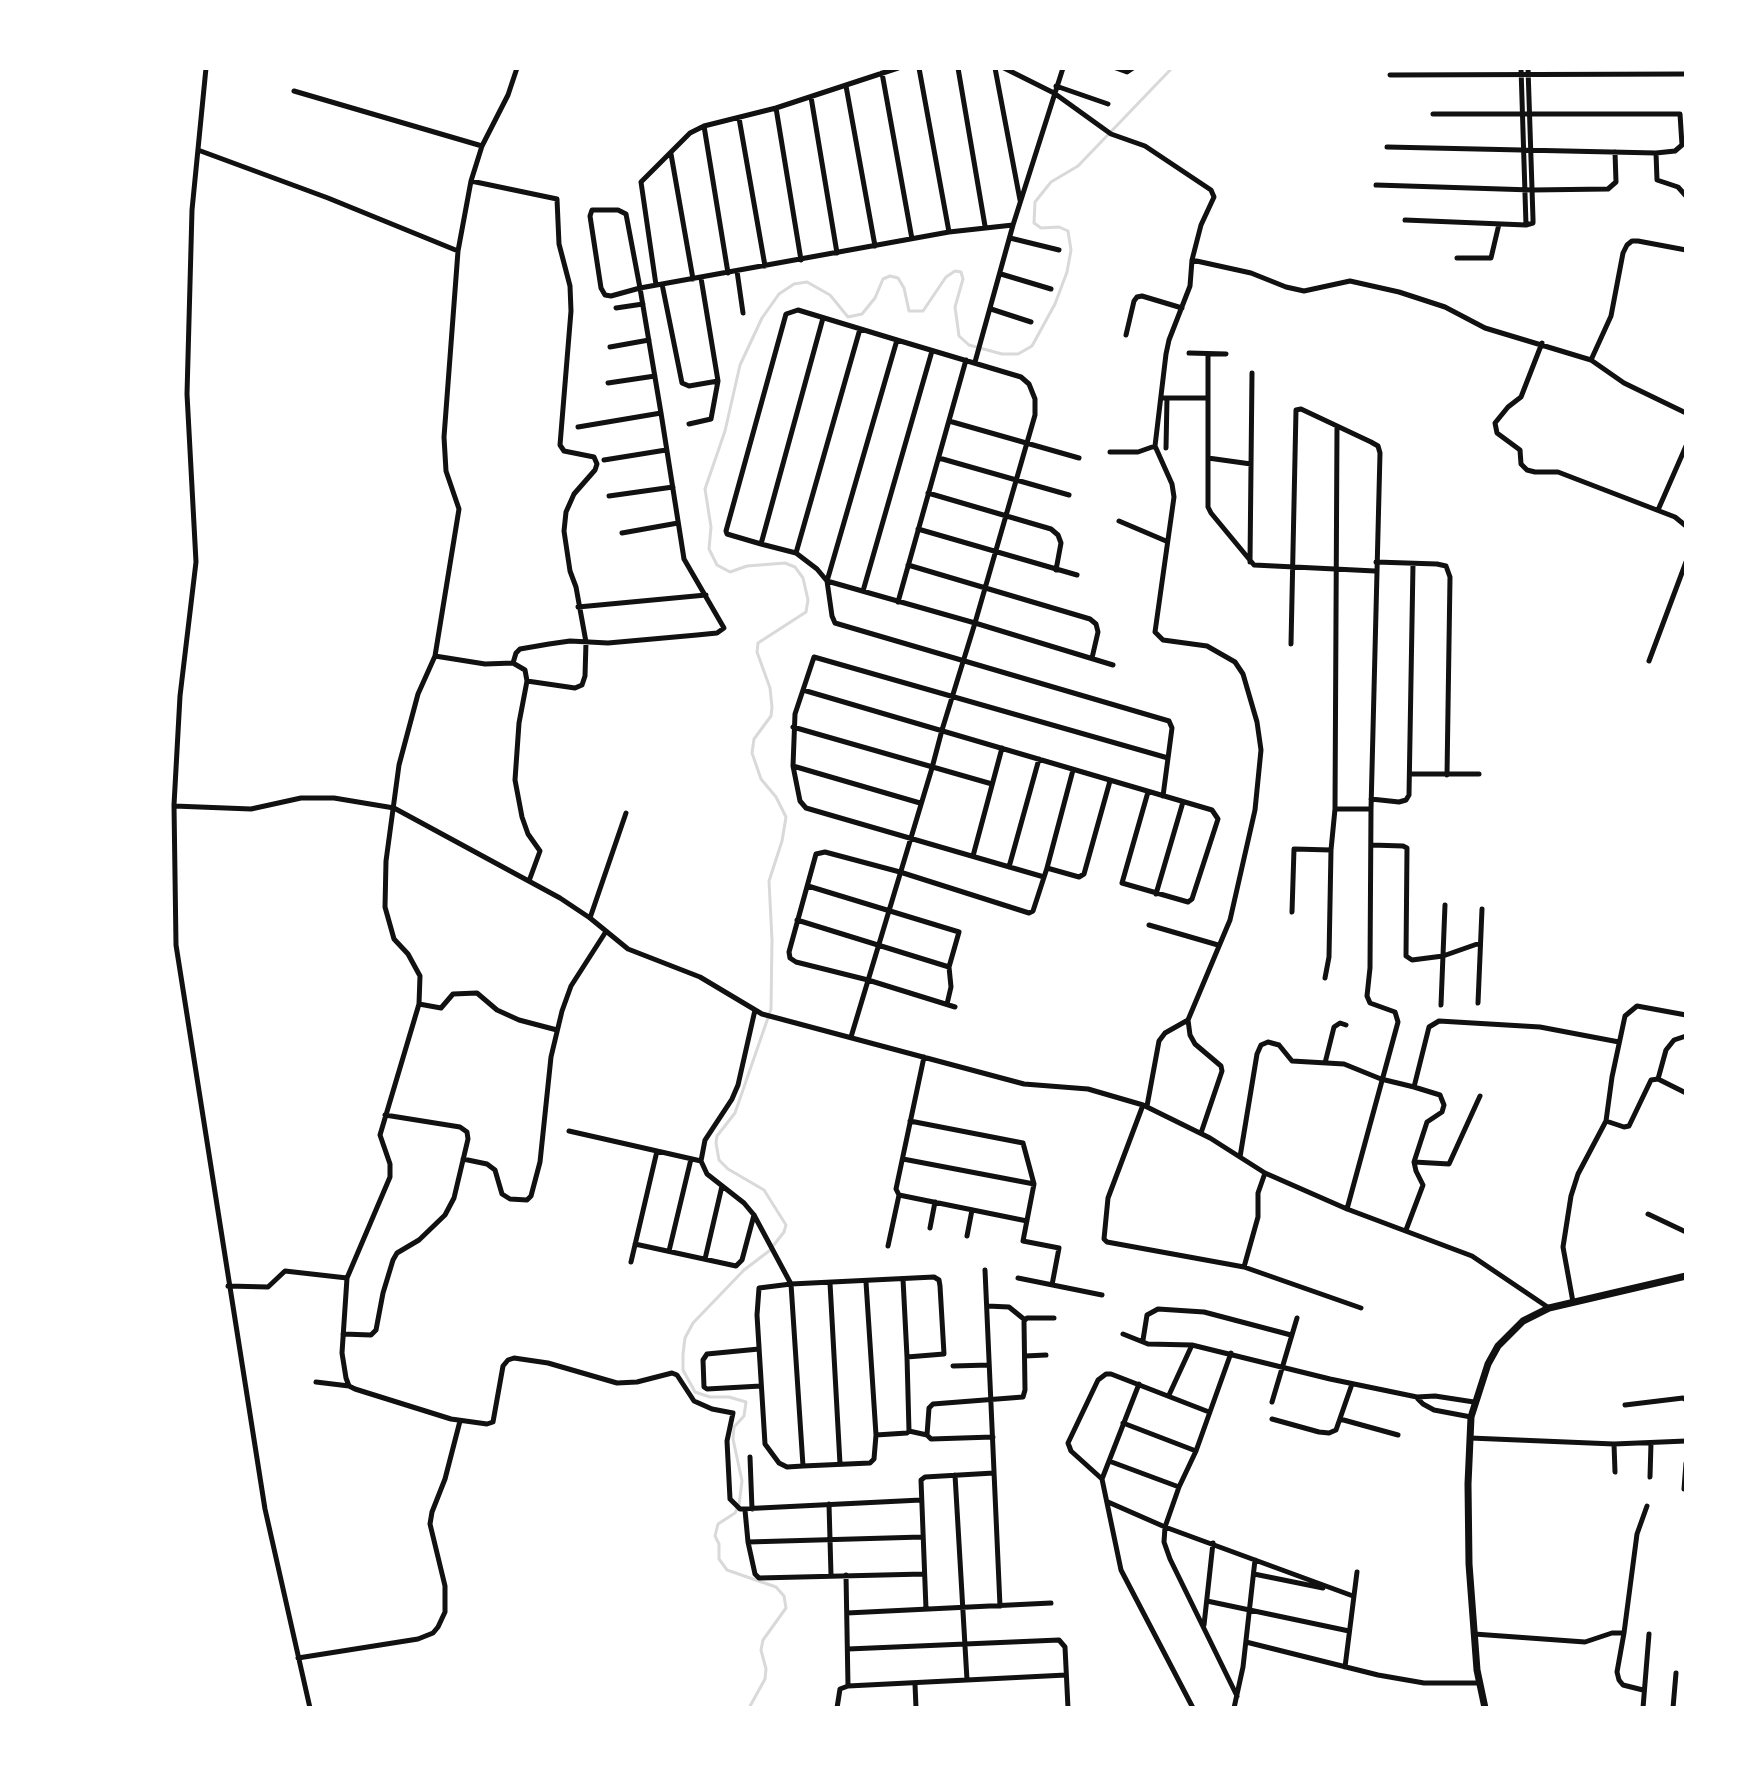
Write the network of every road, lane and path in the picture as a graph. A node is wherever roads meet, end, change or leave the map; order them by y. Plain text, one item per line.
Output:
1 (206, 68) edge
2 (517, 68) edge
3 (898, 68) edge
4 (919, 68) edge
5 (958, 68) edge
6 (995, 68) edge
7 (1004, 68) edge
8 (1063, 68) edge
9 (1116, 68) edge
10 (1133, 68) edge
11 (1521, 68) edge
12 (1528, 68) edge
13 (882, 73) junction
14 (1686, 74) edge
15 (1390, 75) dead end
16 (1525, 76) junction
17 (846, 86) junction
18 (1056, 86) junction
19 (294, 91) dead end
20 (1054, 93) junction
21 (811, 97) junction
22 (1108, 104) dead end
23 (776, 108) junction
24 (1526, 113) junction
25 (1683, 113) edge
26 (1433, 114) dead end
27 (739, 118) junction
28 (704, 126) junction
29 (482, 146) junction
30 (1387, 147) dead end
31 (198, 150) junction
32 (1523, 151) junction
33 (1531, 151) junction
34 (1615, 152) junction
35 (671, 153) junction
36 (1656, 153) junction
37 (471, 181) junction
38 (1376, 185) dead end
39 (1524, 189) junction
40 (1532, 190) junction
41 (1686, 196) edge
42 (1021, 203) junction
43 (1405, 220) dead end
44 (1499, 224) junction
45 (1013, 225) junction
46 (1526, 225) junction
47 (985, 226) junction
48 (949, 232) junction
49 (1010, 238) junction
50 (912, 239) junction
51 (875, 246) junction
52 (1059, 250) dead end
53 (1686, 250) edge
54 (458, 251) junction
55 (837, 253) junction
56 (1457, 258) dead end
57 (801, 260) junction
58 (1192, 260) junction
59 (765, 266) junction
60 (737, 271) junction
61 (728, 273) junction
62 (1001, 274) junction
63 (701, 278) junction
64 (693, 279) junction
65 (659, 285) junction
66 (640, 288) junction
67 (1051, 289) dead end
68 (643, 304) junction
69 (616, 308) dead end
70 (1182, 308) junction
71 (991, 309) junction
72 (743, 313) dead end
73 (823, 318) junction
74 (1031, 322) dead end
75 (860, 329) junction
76 (1126, 335) dead end
77 (649, 340) junction
78 (897, 340) junction
79 (1542, 343) junction
80 (610, 347) dead end
81 (932, 351) junction
82 (1189, 353) dead end
83 (1208, 354) junction
84 (1226, 354) dead end
85 (966, 360) junction
86 (1591, 360) junction
87 (975, 362) junction
88 (1252, 373) dead end
89 (655, 376) junction
90 (718, 381) junction
91 (608, 383) dead end
92 (1165, 398) junction
93 (1208, 398) junction
94 (661, 413) junction
95 (1686, 413) edge
96 (949, 421) junction
97 (689, 424) dead end
98 (1337, 426) junction
99 (578, 427) dead end
100 (1026, 444) junction
101 (1155, 446) junction
102 (1686, 446) edge
103 (1166, 448) dead end
104 (666, 450) junction
105 (1110, 452) dead end
106 (939, 458) junction
107 (1079, 458) dead end
108 (1208, 458) junction
109 (604, 460) dead end
110 (1251, 464) junction
111 (1016, 480) junction
112 (673, 487) junction
113 (928, 493) junction
114 (1069, 495) dead end
115 (609, 496) dead end
116 (1658, 510) junction
117 (1005, 515) junction
118 (1119, 521) dead end
119 (678, 523) junction
120 (918, 529) junction
121 (1686, 529) edge
122 (622, 533) dead end
123 (1166, 541) junction
124 (761, 544) junction
125 (995, 552) junction
126 (796, 553) junction
127 (1376, 562) junction
128 (1686, 562) edge
129 (1250, 563) junction
130 (1413, 564) junction
131 (908, 565) junction
132 (1292, 568) junction
133 (1056, 570) junction
134 (1335, 571) junction
135 (1375, 571) junction
136 (1077, 575) dead end
137 (827, 581) junction
138 (984, 588) junction
139 (863, 591) junction
140 (706, 595) junction
141 (898, 602) junction
142 (578, 607) junction
143 (975, 623) junction
144 (586, 642) junction
145 (1291, 644) dead end
146 (435, 656) junction
147 (1092, 658) junction
148 (964, 659) junction
149 (1649, 661) dead end
150 (513, 663) junction
151 (1113, 665) dead end
152 (527, 681) junction
153 (803, 690) junction
154 (952, 696) junction
155 (793, 727) junction
156 (942, 730) junction
157 (1002, 748) junction
158 (1168, 758) junction
159 (1039, 759) junction
160 (793, 766) junction
161 (932, 768) junction
162 (1073, 770) junction
163 (1411, 774) junction
164 (1479, 774) dead end
165 (1447, 775) junction
166 (1110, 781) junction
167 (992, 784) junction
168 (1148, 792) junction
169 (1163, 796) junction
170 (1371, 799) junction
171 (1183, 802) junction
172 (920, 803) junction
173 (174, 805) junction
174 (394, 808) junction
175 (1335, 809) junction
176 (1371, 809) junction
177 (626, 813) dead end
178 (910, 838) junction
179 (1371, 845) junction
180 (1331, 850) junction
181 (973, 856) junction
182 (1009, 867) junction
183 (1047, 868) junction
184 (900, 872) junction
185 (1044, 877) junction
186 (529, 881) junction
187 (808, 886) junction
188 (1156, 894) junction
189 (1445, 905) dead end
190 (889, 909) junction
191 (1482, 909) dead end
192 (1292, 912) dead end
193 (590, 918) junction
194 (797, 920) junction
195 (1149, 925) dead end
196 (605, 933) junction
197 (1480, 943) junction
198 (879, 945) junction
199 (1218, 945) junction
200 (1443, 956) junction
201 (949, 967) junction
202 (1325, 978) dead end
203 (868, 980) junction
204 (1478, 1003) dead end
205 (419, 1004) junction
206 (947, 1004) junction
207 (1441, 1005) dead end
208 (955, 1007) dead end
209 (755, 1010) junction
210 (1686, 1015) edge
211 (1188, 1020) junction
212 (1346, 1025) dead end
213 (557, 1030) junction
214 (1686, 1036) edge
215 (851, 1037) junction
216 (1619, 1042) junction
217 (924, 1057) junction
218 (1325, 1063) junction
219 (1381, 1079) junction
220 (1658, 1079) junction
221 (1414, 1087) junction
222 (1686, 1093) edge
223 (1480, 1096) dead end
224 (1145, 1106) junction
225 (385, 1115) junction
226 (910, 1121) junction
227 (1606, 1121) junction
228 (569, 1131) dead end
229 (1201, 1133) junction
230 (657, 1151) junction
231 (1240, 1157) junction
232 (463, 1159) junction
233 (691, 1159) junction
234 (903, 1159) junction
235 (701, 1161) junction
236 (1414, 1162) junction
237 (1265, 1173) junction
238 (1034, 1184) junction
239 (722, 1186) junction
240 (899, 1195) junction
241 (935, 1202) junction
242 (1347, 1209) junction
243 (972, 1210) junction
244 (1648, 1214) dead end
245 (754, 1215) junction
246 (1027, 1221) junction
247 (930, 1228) dead end
248 (1406, 1230) junction
249 (1686, 1232) edge
250 (967, 1236) dead end
251 (635, 1244) junction
252 (888, 1246) dead end
253 (669, 1251) junction
254 (705, 1259) junction
255 (631, 1262) dead end
256 (1244, 1267) junction
257 (985, 1270) dead end
258 (1682, 1276) edge
259 (347, 1278) junction
260 (903, 1278) junction
261 (1018, 1278) dead end
262 (866, 1282) junction
263 (830, 1283) junction
264 (791, 1284) junction
265 (1052, 1285) junction
266 (228, 1286) junction
267 (1686, 1286) edge
268 (1102, 1295) dead end
269 (1573, 1303) junction
270 (987, 1306) junction
271 (1361, 1308) dead end
272 (1549, 1308) junction
273 (1054, 1318) dead end
274 (1297, 1318) dead end
275 (1025, 1320) junction
276 (343, 1334) junction
277 (1123, 1334) dead end
278 (1291, 1335) junction
279 (1143, 1340) junction
280 (1192, 1345) junction
281 (759, 1349) junction
282 (1231, 1353) junction
283 (1046, 1355) dead end
284 (1025, 1356) junction
285 (907, 1357) junction
286 (989, 1365) junction
287 (953, 1366) dead end
288 (1283, 1368) junction
289 (316, 1382) dead end
290 (1139, 1384) junction
291 (1352, 1384) junction
292 (349, 1386) junction
293 (761, 1386) junction
294 (1169, 1395) junction
295 (1417, 1397) junction
296 (1686, 1400) edge
297 (991, 1401) junction
298 (1272, 1402) dead end
299 (1474, 1402) junction
300 (1625, 1405) dead end
301 (1209, 1412) junction
302 (1471, 1417) junction
303 (1272, 1419) dead end
304 (1340, 1419) junction
305 (460, 1421) junction
306 (1123, 1423) junction
307 (909, 1431) junction
308 (876, 1435) junction
309 (927, 1435) junction
310 (1398, 1435) dead end
311 (993, 1437) junction
312 (1470, 1438) junction
313 (1686, 1441) edge
314 (1651, 1443) junction
315 (1614, 1444) junction
316 (1196, 1451) junction
317 (750, 1457) dead end
318 (1109, 1461) junction
319 (1686, 1463) edge
320 (840, 1464) junction
321 (803, 1466) junction
322 (1615, 1472) dead end
323 (994, 1473) junction
324 (955, 1475) junction
325 (1650, 1477) dead end
326 (1102, 1479) junction
327 (1179, 1487) junction
328 (1684, 1489) dead end
329 (921, 1500) junction
330 (1108, 1502) junction
331 (829, 1504) junction
332 (1647, 1506) dead end
333 (752, 1509) junction
334 (742, 1510) junction
335 (1165, 1527) junction
336 (922, 1537) junction
337 (830, 1539) junction
338 (748, 1542) junction
339 (1213, 1543) junction
340 (1255, 1560) junction
341 (1357, 1572) dead end
342 (924, 1574) junction
343 (1254, 1574) junction
344 (831, 1575) junction
345 (846, 1575) junction
346 (1329, 1589) junction
347 (1353, 1596) junction
348 (1207, 1601) junction
349 (1051, 1603) dead end
350 (1000, 1606) junction
351 (962, 1608) junction
352 (1250, 1608) junction
353 (926, 1609) junction
354 (847, 1613) junction
355 (1204, 1626) junction
356 (1349, 1631) junction
357 (1624, 1633) junction
358 (1474, 1634) junction
359 (1649, 1634) dead end
360 (1246, 1642) junction
361 (964, 1643) junction
362 (848, 1649) junction
363 (298, 1658) junction
364 (1345, 1667) junction
365 (1676, 1673) dead end
366 (1066, 1675) junction
367 (967, 1680) junction
368 (1479, 1683) junction
369 (915, 1684) junction
370 (848, 1686) junction
371 (1643, 1690) junction
372 (1237, 1696) junction
373 (310, 1708) edge
374 (837, 1708) edge
375 (916, 1708) edge
376 (1068, 1708) edge
377 (1193, 1708) edge
378 (1234, 1708) edge
379 (1485, 1708) edge
380 (1643, 1708) edge
381 (1673, 1708) edge

1 - 31 street
2 - 29 street
3 - 13 street
4 - 48 street
5 - 47 street
6 - 42 street
7 - 20 street
8 - 18 street
9 - 10 street
11 - 16 street
12 - 16 street
13 - 17 street
13 - 50 street
14 - 16 street
15 - 16 street
16 - 24 street
17 - 21 street
17 - 51 street
18 - 20 street
18 - 22 street
19 - 29 street
20 - 42 street
20 - 58 street
21 - 23 street
21 - 55 street
23 - 27 street
23 - 57 street
24 - 25 street
24 - 26 street
24 - 32 street
24 - 33 street
25 - 36 street
27 - 28 street
27 - 59 street
28 - 35 street
28 - 61 street
29 - 37 street
30 - 32 street
31 - 54 street
31 - 173 street
32 - 33 street
32 - 39 street
33 - 34 street
33 - 40 street
34 - 36 street
34 - 40 street
35 - 64 street
35 - 65 street
36 - 41 street
37 - 54 street
37 - 142 street
38 - 39 street
39 - 40 street
39 - 46 street
40 - 46 street
42 - 45 street
43 - 44 street
44 - 46 street
44 - 56 street
45 - 47 street
45 - 49 street
47 - 48 street
48 - 50 street
49 - 52 street
49 - 62 street
50 - 51 street
51 - 55 street
53 - 86 street
54 - 146 street
55 - 57 street
57 - 59 street
58 - 70 street
58 - 79 street
59 - 60 street
60 - 61 street
60 - 72 street
61 - 63 street
62 - 67 street
62 - 71 street
63 - 64 street
63 - 90 street
64 - 65 street
65 - 66 street
65 - 90 street
66 - 66 street
66 - 68 street
68 - 69 street
68 - 77 street
70 - 76 street
70 - 92 street
71 - 74 street
71 - 87 street
73 - 75 street
73 - 124 street
73 - 124 street
75 - 78 street
75 - 126 street
77 - 80 street
77 - 89 street
78 - 81 street
78 - 137 street
79 - 86 street
79 - 116 street
81 - 85 street
81 - 139 street
82 - 83 street
83 - 84 street
83 - 93 street
85 - 87 street
85 - 96 street
86 - 95 street
87 - 100 street
88 - 110 street
89 - 91 street
89 - 94 street
90 - 97 street
92 - 93 street
92 - 101 street
92 - 103 street
93 - 108 street
94 - 99 street
94 - 104 street
96 - 100 street
96 - 106 street
98 - 127 street
98 - 132 street
98 - 134 street
100 - 107 street
100 - 111 street
101 - 105 street
101 - 123 street
102 - 116 street
104 - 109 street
104 - 112 street
106 - 111 street
106 - 113 street
108 - 110 street
108 - 129 street
110 - 129 street
111 - 114 street
111 - 117 street
112 - 115 street
112 - 119 street
113 - 117 street
113 - 120 street
116 - 121 street
117 - 125 street
117 - 133 street
118 - 123 street
119 - 122 street
119 - 140 street
120 - 125 street
120 - 131 street
123 - 199 street
124 - 126 street
125 - 133 street
125 - 138 street
126 - 137 street
127 - 130 street
127 - 135 street
128 - 149 street
129 - 132 street
130 - 163 street
130 - 165 street
131 - 138 street
131 - 141 street
132 - 134 street
132 - 145 street
133 - 136 street
134 - 135 street
134 - 175 street
135 - 170 street
137 - 139 street
137 - 148 street
138 - 143 street
138 - 147 street
139 - 141 street
140 - 142 street
140 - 144 street
141 - 143 street
142 - 144 street
143 - 147 street
143 - 148 street
144 - 150 street
144 - 152 street
146 - 150 street
146 - 174 street
147 - 151 street
148 - 154 street
148 - 158 street
150 - 152 street
152 - 186 street
153 - 154 street
153 - 155 street
153 - 156 street
154 - 156 street
154 - 158 street
155 - 160 street
155 - 161 street
156 - 157 street
156 - 161 street
157 - 159 street
157 - 167 street
158 - 169 street
159 - 162 street
159 - 182 street
160 - 172 street
160 - 178 street
161 - 167 street
161 - 172 street
162 - 166 street
162 - 183 street
163 - 165 street
163 - 170 street
164 - 165 street
166 - 168 street
166 - 183 street
167 - 181 street
168 - 169 street
168 - 188 street
169 - 171 street
170 - 176 street
171 - 188 street
171 - 188 street
172 - 178 street
173 - 174 street
173 - 266 street
174 - 186 street
174 - 205 street
175 - 176 street
175 - 180 street
176 - 179 street
177 - 193 street
178 - 181 street
178 - 184 street
179 - 200 street
179 - 219 street
180 - 192 street
180 - 202 street
181 - 182 street
182 - 185 street
183 - 185 street
184 - 185 street
184 - 187 street
184 - 190 street
186 - 193 street
187 - 190 street
187 - 194 street
189 - 200 street
190 - 198 street
190 - 201 street
191 - 197 street
193 - 196 street
194 - 198 street
194 - 203 street
195 - 199 street
196 - 209 street
196 - 213 street
197 - 200 street
197 - 204 street
198 - 201 street
198 - 203 street
199 - 211 street
200 - 207 street
201 - 206 street
203 - 206 street
203 - 215 street
205 - 213 street
205 - 225 street
206 - 208 street
209 - 215 street
209 - 235 street
210 - 216 street
211 - 224 street
211 - 229 street
212 - 218 street
213 - 232 street
214 - 220 street
215 - 217 street
216 - 221 street
216 - 227 street
217 - 224 street
217 - 226 street
218 - 219 street
218 - 231 street
219 - 221 street
219 - 242 street
220 - 222 street
220 - 227 street
221 - 236 street
223 - 236 street
224 - 229 street
224 - 256 street
225 - 232 street
225 - 259 street
226 - 234 street
226 - 238 street
227 - 269 street
228 - 230 street
229 - 231 street
230 - 233 street
230 - 251 street
231 - 237 street
232 - 276 street
233 - 235 street
233 - 253 street
234 - 238 street
234 - 240 street
235 - 239 street
236 - 248 street
237 - 242 street
237 - 256 street
238 - 246 street
239 - 245 street
239 - 254 street
240 - 241 street
240 - 252 street
241 - 243 street
241 - 247 street
242 - 248 street
243 - 246 street
243 - 250 street
244 - 249 street
245 - 254 street
245 - 264 street
246 - 265 street
248 - 272 street
251 - 253 street
251 - 255 street
253 - 254 street
256 - 271 street
257 - 270 street
258 - 267 street
258 - 269 street
259 - 266 street
259 - 276 street
260 - 262 street
260 - 285 street
260 - 285 street
261 - 265 street
262 - 263 street
262 - 308 street
263 - 264 street
263 - 320 street
264 - 281 street
264 - 321 street
265 - 268 street
266 - 363 street
269 - 272 street
270 - 275 street
270 - 286 street
272 - 299 street
273 - 275 street
274 - 278 street
275 - 284 street
276 - 292 street
277 - 279 street
278 - 279 street
278 - 288 street
279 - 280 street
280 - 282 street
280 - 294 street
281 - 293 street
281 - 293 street
282 - 288 street
282 - 301 street
283 - 284 street
284 - 297 street
285 - 307 street
286 - 287 street
286 - 297 street
288 - 291 street
288 - 298 street
289 - 292 street
290 - 294 street
290 - 306 street
290 - 326 street
291 - 295 street
291 - 304 street
292 - 305 street
293 - 321 street
294 - 301 street
295 - 299 street
295 - 302 street
296 - 300 street
297 - 309 street
297 - 311 street
299 - 302 street
301 - 316 street
302 - 312 street
303 - 304 street
304 - 310 street
305 - 334 street
305 - 363 street
306 - 316 street
306 - 318 street
307 - 308 street
307 - 309 street
308 - 320 street
309 - 311 street
311 - 323 street
312 - 315 street
312 - 358 street
313 - 314 street
314 - 315 street
314 - 325 street
315 - 322 street
316 - 327 street
317 - 333 street
318 - 326 street
318 - 327 street
319 - 328 street
320 - 321 street
323 - 324 street
323 - 350 street
324 - 329 street
324 - 351 street
326 - 330 street
327 - 335 street
329 - 331 street
329 - 336 street
330 - 335 street
330 - 377 street
331 - 333 street
331 - 337 street
332 - 357 street
333 - 334 street
334 - 338 street
335 - 339 street
335 - 355 street
336 - 337 street
336 - 342 street
337 - 338 street
337 - 344 street
338 - 344 street
339 - 340 street
339 - 348 street
340 - 343 street
340 - 346 street
341 - 347 street
342 - 345 street
342 - 353 street
343 - 346 street
343 - 352 street
344 - 345 street
345 - 354 street
346 - 347 street
347 - 356 street
348 - 352 street
348 - 355 street
349 - 350 street
350 - 351 street
351 - 353 street
351 - 361 street
352 - 356 street
352 - 360 street
353 - 354 street
354 - 362 street
355 - 372 street
356 - 364 street
357 - 358 street
357 - 371 street
358 - 368 street
359 - 371 street
360 - 364 street
360 - 372 street
361 - 362 street
361 - 366 street
361 - 367 street
362 - 370 street
363 - 373 street
364 - 368 street
365 - 381 street
366 - 367 street
366 - 376 street
367 - 369 street
368 - 379 street
369 - 370 street
369 - 375 street
370 - 374 street
371 - 380 street
372 - 378 street

